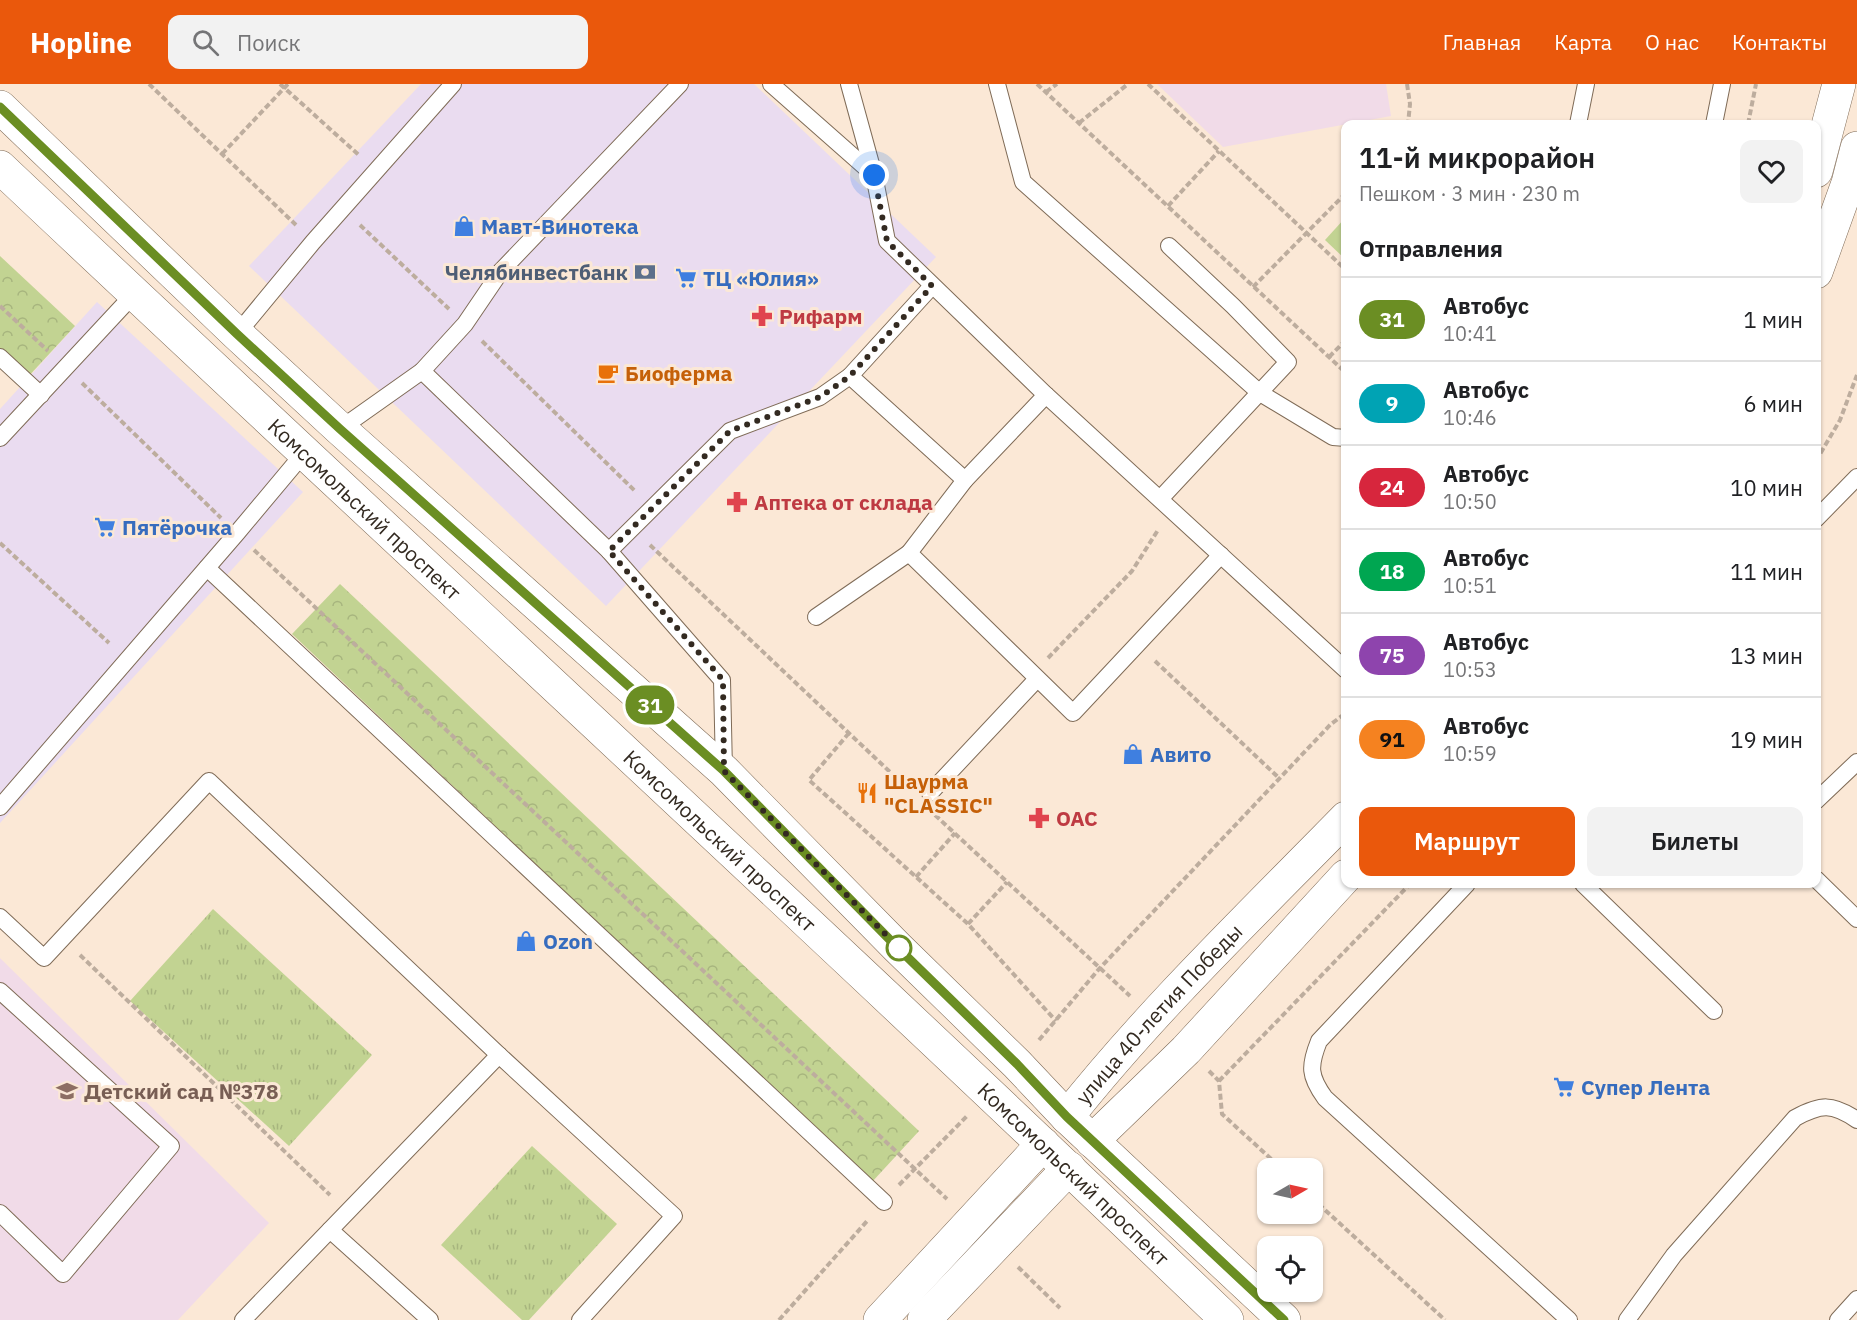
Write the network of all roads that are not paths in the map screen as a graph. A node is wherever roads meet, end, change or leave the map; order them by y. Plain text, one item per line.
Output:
1 (453, 84) edge
2 (680, 84) edge
3 (771, 84) edge
4 (849, 84) edge
5 (997, 84) edge
6 (1586, 84) edge
7 (1722, 84) edge
8 (1839, 84) edge
9 (0, 107) edge
10 (1579, 120) edge
11 (1715, 120) edge
12 (1857, 148) edge
13 (1821, 152) edge
14 (0, 167) edge
15 (874, 175) junction
16 (1169, 246) dead end
17 (1821, 258) edge
18 (932, 286) junction
19 (134, 294) junction
20 (237, 334) junction
21 (0, 357) edge
22 (422, 371) junction
23 (850, 376) junction
24 (1260, 393) junction
25 (41, 395) junction
26 (1046, 395) junction
27 (340, 429) junction
28 (0, 438) edge
29 (1341, 438) edge
30 (304, 453) junction
31 (1857, 477) edge
32 (965, 480) junction
33 (1166, 504) junction
34 (1821, 514) edge
35 (609, 551) junction
36 (909, 554) junction
37 (1221, 555) junction
38 (207, 568) junction
39 (816, 617) dead end
40 (1341, 665) edge
41 (1035, 677) junction
42 (724, 771) junction
43 (1854, 771) edge
44 (922, 794) road end
45 (1821, 797) edge
46 (0, 807) edge
47 (1341, 823) edge
48 (1341, 881) edge
49 (1821, 884) edge
50 (1463, 888) edge
51 (1587, 888) edge
52 (0, 916) edge
53 (1857, 919) edge
54 (0, 991) edge
55 (1714, 1011) dead end
56 (499, 1055) junction
57 (1067, 1117) junction
58 (1857, 1120) edge
59 (1092, 1141) junction
60 (1043, 1144) junction
61 (1069, 1168) junction
62 (884, 1202) dead end
63 (0, 1213) edge
64 (330, 1230) junction
65 (1857, 1299) edge
66 (243, 1320) edge
67 (430, 1320) edge
68 (580, 1320) edge
69 (880, 1320) edge
70 (924, 1320) edge
71 (1227, 1320) edge
72 (1284, 1320) edge
73 (1569, 1320) edge
74 (1627, 1320) edge
75 (1838, 1320) edge

1 - 20 lane
2 - 22 lane
3 - 15 lane
4 - 15 lane
5 - 24 lane
6 - 10 lane
7 - 11 lane
8 - 13 main road
9 - 20 main road, Комсомольский проспект
12 - 17 main road
14 - 19 main road, Комсомольский проспект
15 - 18 lane
16 - 24 lane
18 - 23 lane
18 - 26 lane
19 - 25 lane
19 - 30 main road, Комсомольский проспект
20 - 27 main road, Комсомольский проспект
21 - 25 lane
22 - 27 lane
22 - 35 lane
23 - 32 lane
23 - 35 lane
24 - 29 lane
24 - 33 lane
25 - 28 lane
26 - 32 lane
26 - 33 lane
27 - 42 main road, Комсомольский проспект
30 - 38 lane
30 - 60 main road, Комсомольский проспект
31 - 34 lane
32 - 36 lane
33 - 37 lane
35 - 42 lane
36 - 39 lane
36 - 41 lane
37 - 40 lane
37 - 41 lane
38 - 46 lane
38 - 62 lane
41 - 44 lane
42 - 57 main road, Комсомольский проспект
43 - 45 lane
47 - 57 main road, улица 40-летия Победы
48 - 59 main road, улица 40-летия Победы
49 - 53 lane
50 - 73 lane
51 - 55 lane
52 - 56 lane
54 - 63 lane
56 - 64 lane
56 - 68 lane
57 - 59 main road, Комсомольский проспект
57 - 60 main road, улица 40-летия Победы
58 - 74 lane
59 - 61 main road, улица 40-летия Победы
59 - 72 main road, Комсомольский проспект
60 - 61 main road, Комсомольский проспект
60 - 69 main road, улица 40-летия Победы
61 - 70 main road, улица 40-летия Победы
61 - 71 main road, Комсомольский проспект
64 - 66 lane
64 - 67 lane
65 - 75 lane

